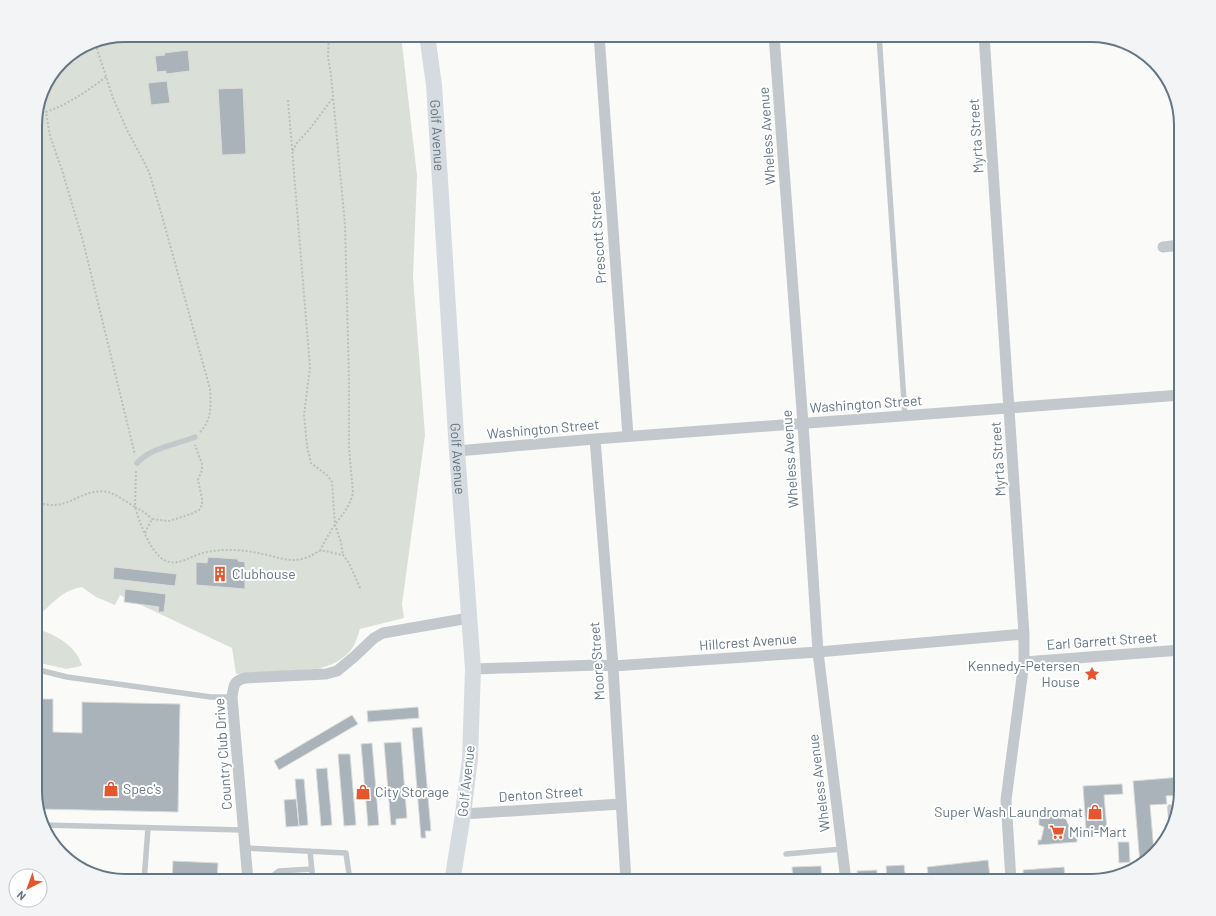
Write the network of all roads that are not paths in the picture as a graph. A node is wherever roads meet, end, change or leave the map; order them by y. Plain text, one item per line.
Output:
1 (428, 42) edge
2 (600, 42) edge
3 (775, 42) edge
4 (879, 42) edge
5 (984, 42) edge
6 (1174, 246) edge
7 (1163, 247) dead end
8 (1174, 396) edge
9 (1009, 408) junction
10 (905, 416) junction
11 (803, 424) junction
12 (628, 436) junction
13 (195, 437) road end
14 (595, 439) junction
15 (457, 452) junction
16 (137, 463) road end
17 (469, 618) junction
18 (1024, 634) junction
19 (1174, 651) edge
20 (818, 652) junction
21 (1024, 662) junction
22 (612, 666) junction
23 (473, 669) junction
24 (42, 671) edge
25 (232, 697) junction
26 (621, 804) junction
27 (1170, 808) dead end
28 (463, 814) junction
29 (1171, 815) edge
30 (49, 825) edge
31 (148, 828) junction
32 (243, 830) junction
33 (245, 848) junction
34 (842, 849) junction
35 (310, 851) junction
36 (786, 854) dead end
37 (312, 869) junction
38 (145, 874) edge
39 (247, 874) edge
40 (275, 874) edge
41 (312, 874) edge
42 (349, 874) edge
43 (454, 874) edge
44 (626, 874) edge
45 (845, 874) edge
46 (1011, 874) edge

1 - 15 main road, Golf Avenue
2 - 12 street, Prescott Street
3 - 11 street, Wheless Avenue
4 - 10 lane
5 - 9 street, Myrta Street
6 - 7 street
8 - 9 street, Washington Street
9 - 10 street, Washington Street
9 - 18 street, Myrta Street
10 - 11 street, Washington Street
11 - 12 street, Washington Street
11 - 20 street, Wheless Avenue
12 - 14 street, Washington Street
13 - 16 lane
14 - 15 street, Washington Street
14 - 22 street, Moore Street
15 - 17 main road, Golf Avenue
17 - 23 main road, Golf Avenue
17 - 25 street, Country Club Drive
18 - 20 street, Hillcrest Avenue
18 - 21 street, Myrta Street
19 - 21 street, Earl Garrett Street
20 - 22 street, Hillcrest Avenue
20 - 34 street, Wheless Avenue
21 - 46 street, Myrta Street
22 - 23 street, Hillcrest Avenue
22 - 26 street, Moore Street
23 - 28 main road, Golf Avenue
24 - 25 lane
25 - 32 street, Country Club Drive
26 - 28 street, Denton Street
26 - 44 street, Moore Street
27 - 29 lane
28 - 43 main road, Golf Avenue
30 - 31 lane
31 - 32 lane
31 - 38 lane
32 - 33 street, Country Club Drive
33 - 35 lane
33 - 39 street, Country Club Drive
34 - 36 lane
34 - 45 street, Wheless Avenue
35 - 37 lane
35 - 42 lane
37 - 40 lane
37 - 41 lane

